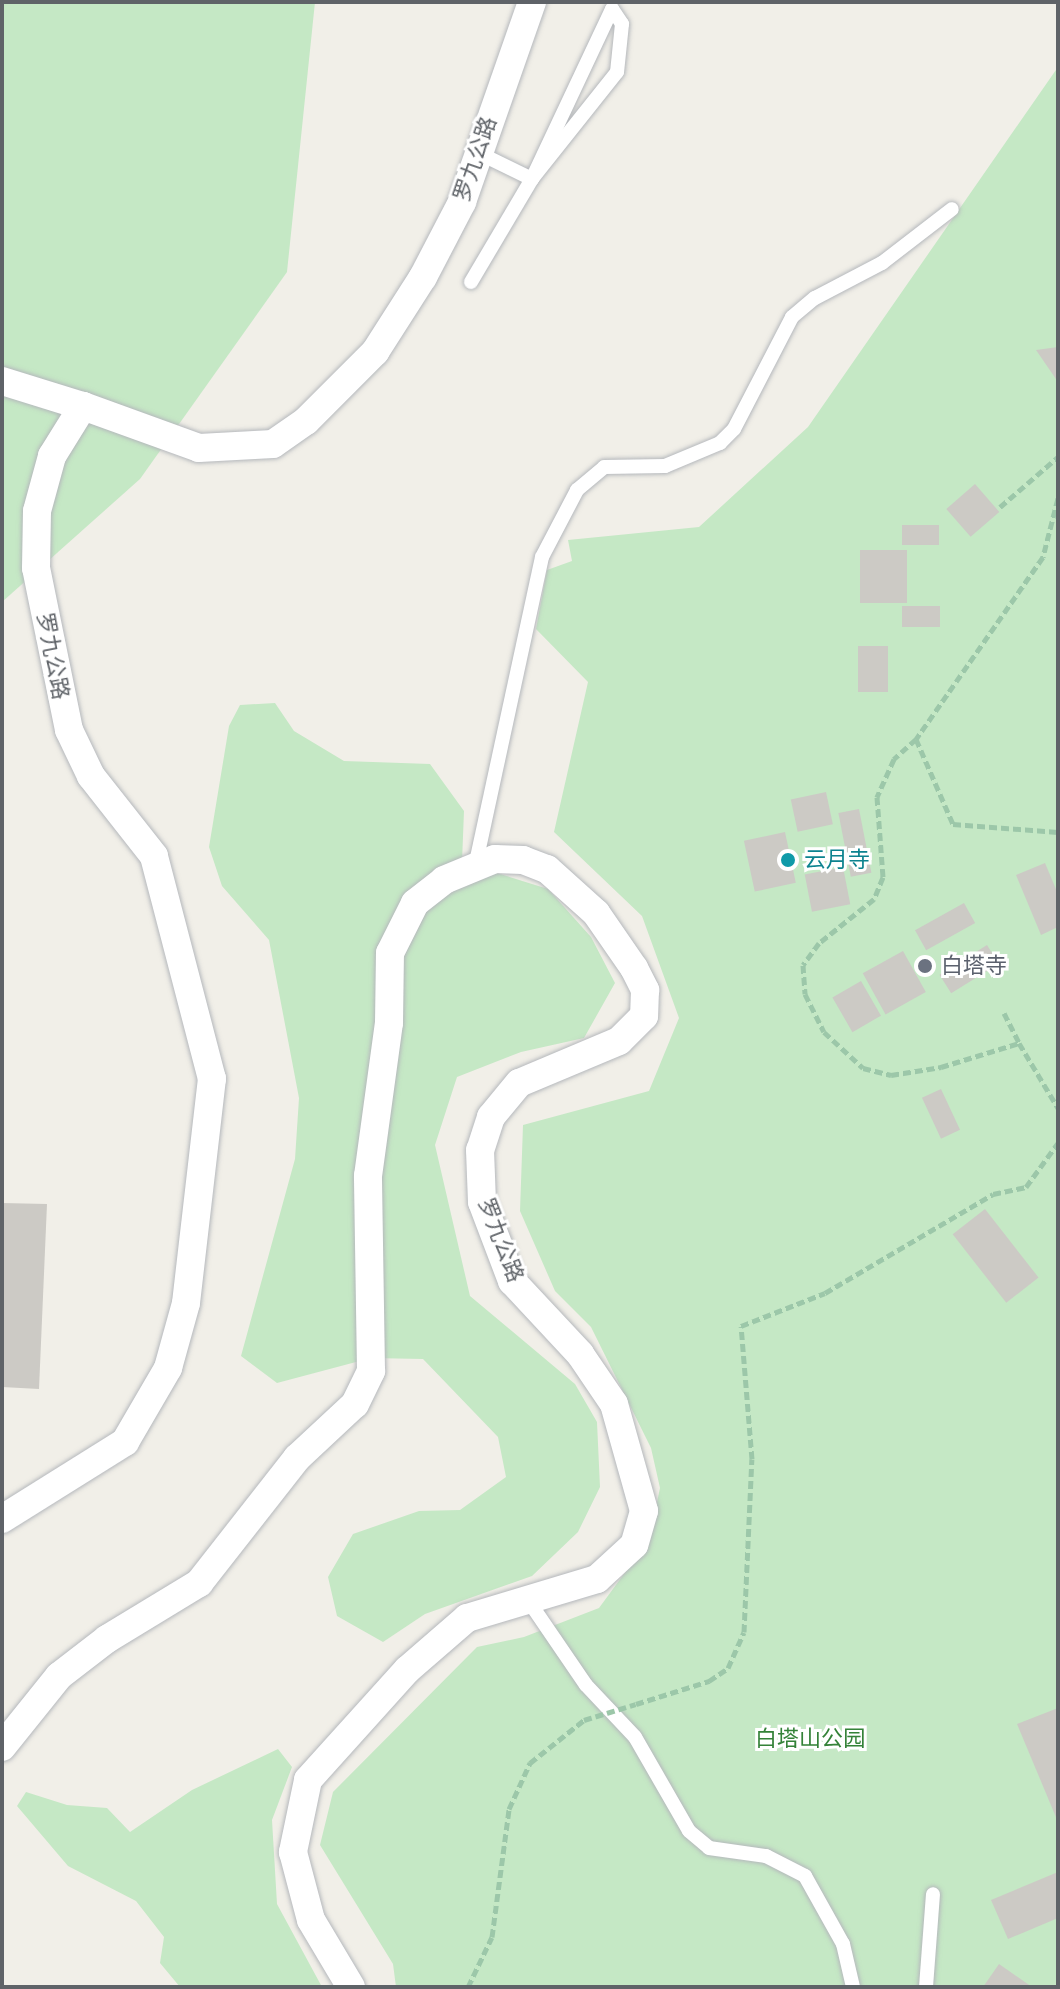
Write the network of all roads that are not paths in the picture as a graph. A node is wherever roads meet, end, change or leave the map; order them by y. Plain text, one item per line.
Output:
1 (532, 2) edge
2 (481, 154) junction
3 (532, 179) junction
4 (952, 209) dead end
5 (471, 282) dead end
6 (2, 381) edge
7 (83, 406) junction
8 (474, 867) junction
9 (2, 1519) edge
10 (530, 1603) junction
11 (2, 1747) edge
12 (933, 1894) dead end
13 (351, 1987) edge
14 (853, 1987) edge
15 (926, 1987) edge

1 - 2 street, 罗九公路
2 - 3 lane
2 - 7 street, 罗九公路
3 - 3 lane
3 - 5 lane
4 - 8 lane
6 - 7 street
7 - 9 street, 罗九公路
8 - 10 street, 罗九公路
8 - 11 street, 罗九公路
10 - 13 street, 罗九公路
10 - 14 lane
12 - 15 lane

